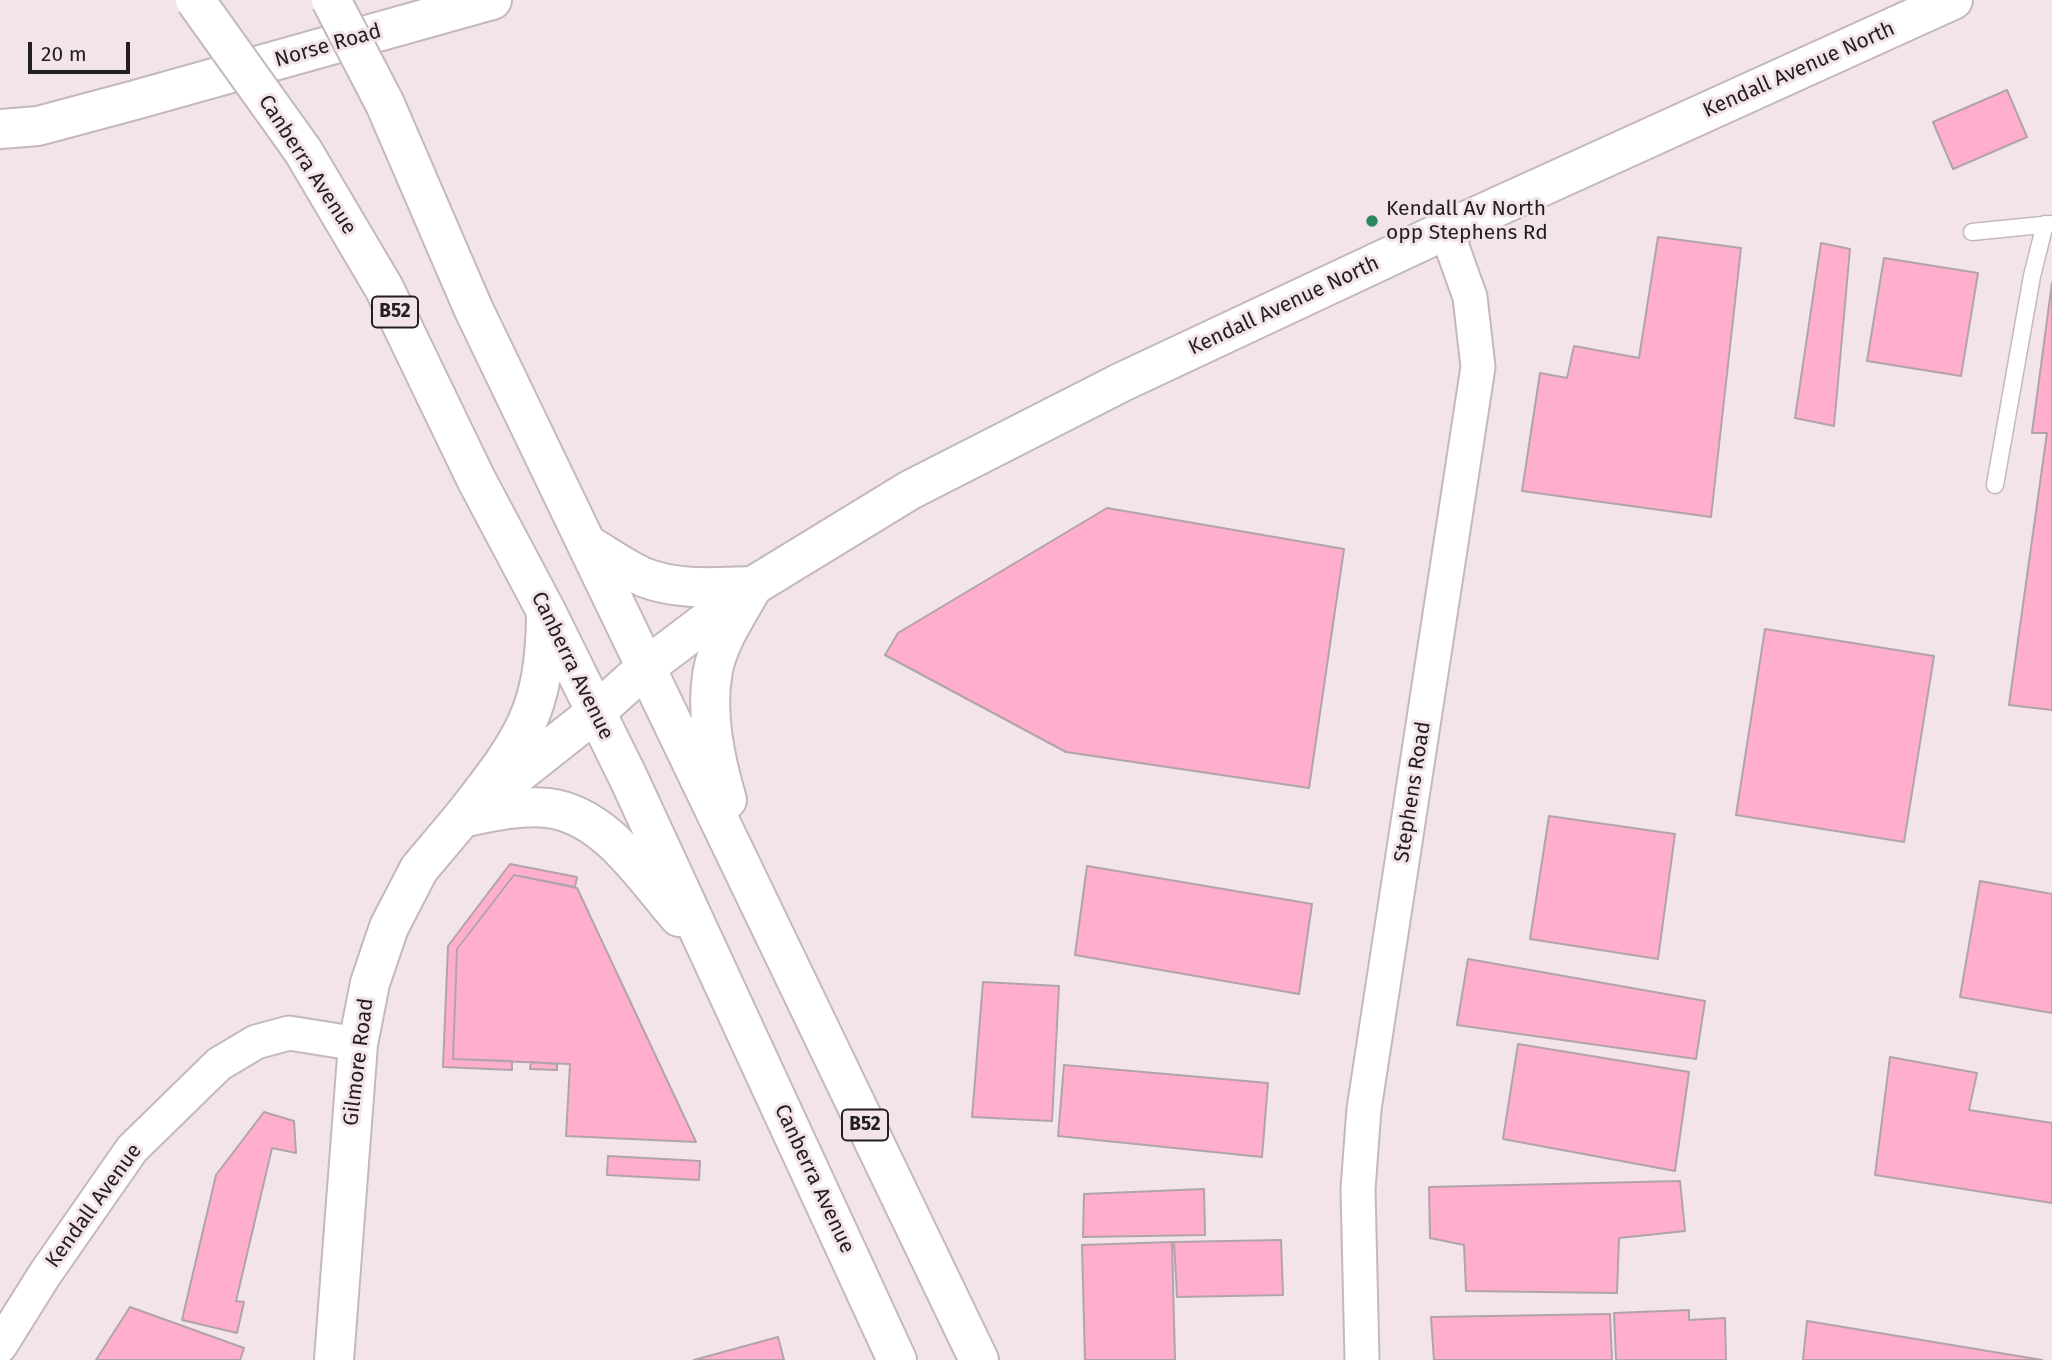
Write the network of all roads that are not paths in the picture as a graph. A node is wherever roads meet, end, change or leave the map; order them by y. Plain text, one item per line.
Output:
1 (195, 0) edge
2 (331, 0) edge
3 (492, 0) edge
4 (1953, 0) edge
5 (0, 129) edge
6 (2048, 224) edge
7 (1447, 230) junction
8 (1972, 232) dead end
9 (1995, 485) dead end
10 (626, 583) junction
11 (753, 586) junction
12 (546, 611) junction
13 (645, 668) junction
14 (595, 713) junction
15 (462, 818) junction
16 (752, 890) junction
17 (708, 950) junction
18 (358, 1044) junction
19 (0, 1346) edge
20 (334, 1360) edge
21 (897, 1360) edge
22 (979, 1360) edge
23 (1363, 1360) edge

1 - 12 main road, Canberra Avenue / B52, bridge
2 - 10 main road, bridge
3 - 5 main road, Norse Road
4 - 7 main road, Kendall Avenue North
6 - 8 lane
6 - 9 lane
7 - 11 main road, Kendall Avenue North
7 - 23 street, Stephens Road
10 - 11 main road
10 - 13 main road, B52
11 - 13 main road, Kendall Avenue North
11 - 16 main road
12 - 14 main road, Canberra Avenue / B52
12 - 15 main road
13 - 14 main road, Gilmore Road
13 - 16 main road, B52
14 - 15 main road, Gilmore Road
14 - 17 main road, Canberra Avenue / B52
15 - 17 main road
15 - 18 main road, Gilmore Road
16 - 22 main road, B52
17 - 21 main road, Canberra Avenue / B52
18 - 19 street, Kendall Avenue
18 - 20 main road, Gilmore Road

